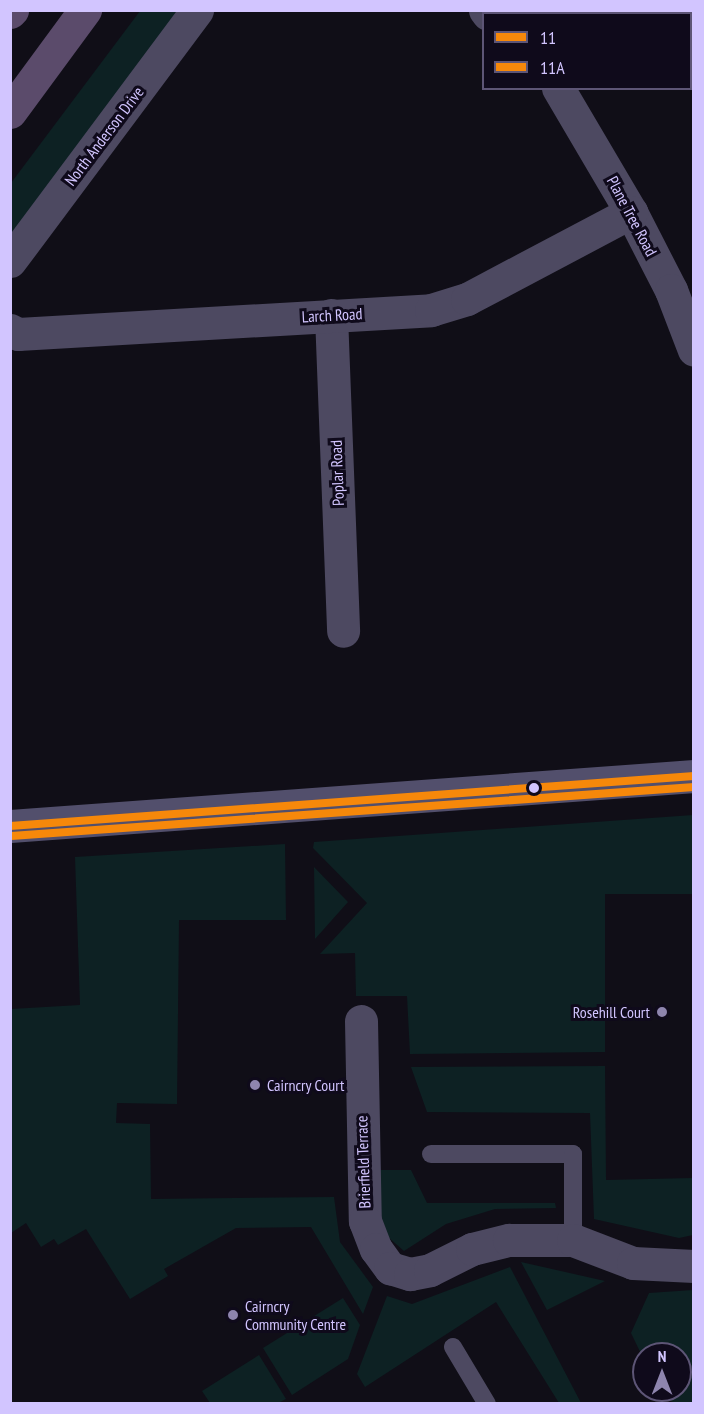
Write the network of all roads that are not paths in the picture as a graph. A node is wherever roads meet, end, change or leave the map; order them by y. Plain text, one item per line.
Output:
1 (86, 10) edge
2 (197, 10) edge
3 (559, 90) edge
4 (10, 111) edge
5 (631, 212) junction
6 (10, 261) edge
7 (331, 315) junction
8 (10, 330) edge
9 (693, 350) edge
10 (343, 631) dead end
11 (693, 776) edge
12 (10, 826) edge
13 (361, 1021) dead end
14 (431, 1154) dead end
15 (573, 1240) junction
16 (693, 1266) edge
17 (453, 1347) dead end
18 (488, 1404) edge

1 - 4 main road
2 - 6 street, North Anderson Drive
3 - 5 street, Plane Tree Road
5 - 7 street, Larch Road
5 - 9 street, Plane Tree Road
7 - 8 street, Larch Road
7 - 10 street, Poplar Road
11 - 12 street
13 - 15 street, Brierfield Terrace
14 - 15 lane
15 - 16 street, Brierfield Terrace
17 - 18 lane

